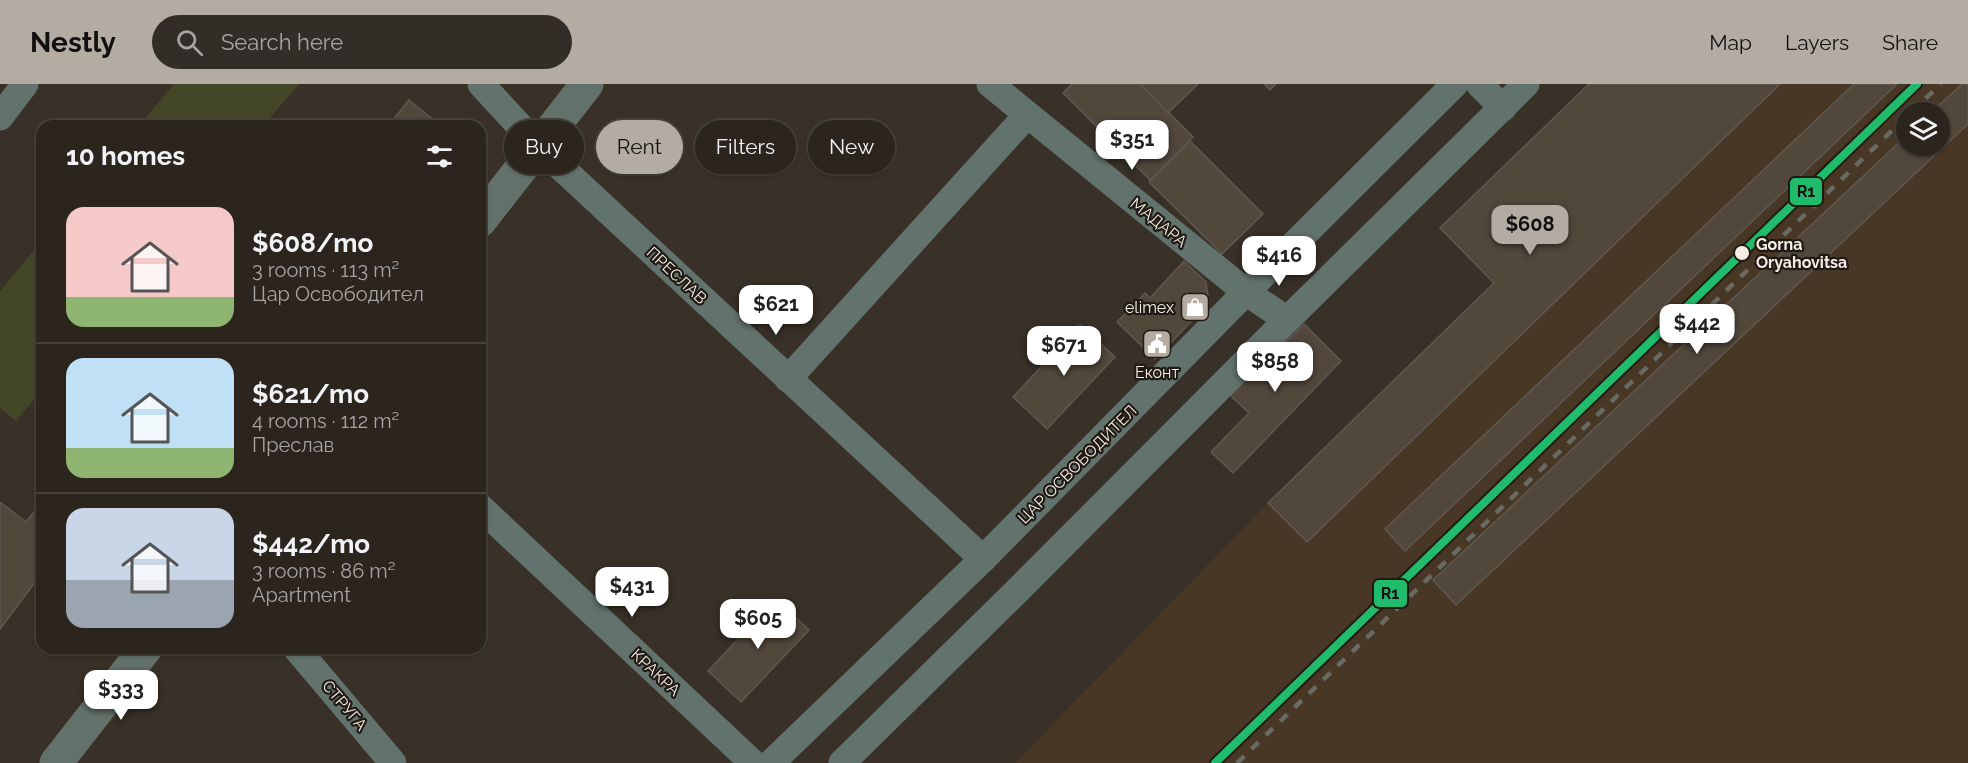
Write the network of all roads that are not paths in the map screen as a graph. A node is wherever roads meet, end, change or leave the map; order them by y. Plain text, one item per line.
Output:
1 (25, 84) edge
2 (481, 84) edge
3 (587, 84) edge
4 (990, 84) edge
5 (1455, 84) edge
6 (1479, 84) edge
7 (1526, 84) edge
8 (1503, 108) junction
9 (1027, 115) junction
10 (0, 117) edge
11 (514, 120) edge
12 (559, 120) edge
13 (516, 174) edge
14 (568, 174) edge
15 (486, 213) edge
16 (1246, 292) junction
17 (1287, 320) junction
18 (789, 379) junction
19 (486, 513) edge
20 (983, 560) junction
21 (141, 654) edge
22 (301, 654) edge
23 (57, 763) edge
24 (393, 763) edge
25 (753, 763) edge
26 (771, 763) edge
27 (842, 763) edge

1 - 10 street
2 - 11 street, ПРЕСЛАВ
3 - 12 main road
4 - 9 street, МАДАРА
5 - 16 street, ЦАР ОСВОБОДИТЕЛ
6 - 8 street
7 - 8 street
8 - 17 street
9 - 16 street, МАДАРА
9 - 18 street
13 - 15 main road
14 - 18 street, ПРЕСЛАВ
16 - 17 street, МАДАРА
16 - 20 street, ЦАР ОСВОБОДИТЕЛ
17 - 27 street
18 - 20 street, ПРЕСЛАВ
19 - 25 street, КРАКРА
20 - 26 street, ЦАР ОСВОБОДИТЕЛ
21 - 23 main road
22 - 24 street, СТРУГА

